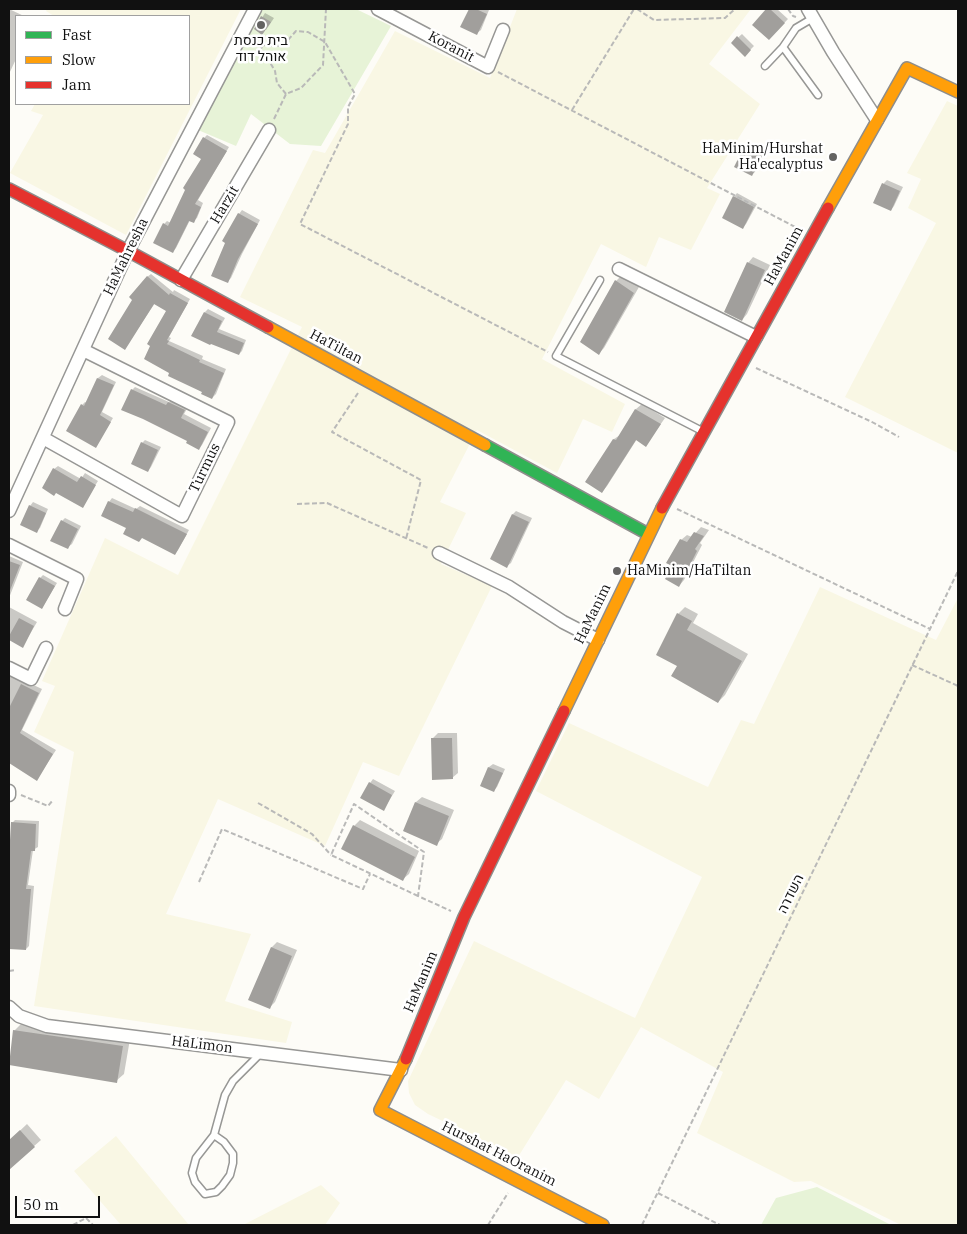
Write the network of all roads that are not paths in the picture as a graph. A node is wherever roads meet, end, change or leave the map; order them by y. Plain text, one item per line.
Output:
1 (255, 9) edge
2 (378, 9) edge
3 (810, 13) edge
4 (503, 30) dead end
5 (783, 47) junction
6 (765, 66) dead end
7 (958, 92) edge
8 (818, 95) dead end
9 (877, 120) junction
10 (269, 130) road end
11 (9, 189) edge
12 (128, 251) junction
13 (619, 269) dead end
14 (181, 280) junction
15 (600, 280) dead end
16 (756, 337) junction
17 (83, 350) junction
18 (703, 432) junction
19 (43, 438) junction
20 (9, 511) edge
21 (648, 534) junction
22 (9, 545) edge
23 (439, 553) road end
24 (64, 609) dead end
25 (598, 640) junction
26 (46, 648) dead end
27 (9, 668) edge
28 (9, 791) edge
29 (9, 795) edge
30 (9, 1007) edge
31 (262, 1052) junction
32 (401, 1070) junction
33 (380, 1110) joint
34 (214, 1135) junction
35 (603, 1225) edge

1 - 12 street, HaMahresha
2 - 4 street, Koranit
3 - 5 lane
3 - 9 street
5 - 6 lane
5 - 8 lane
7 - 9 street, HaManim
9 - 16 street, HaManim
10 - 14 street, Harzit
11 - 12 street, HaTiltan
12 - 14 street, HaTiltan
12 - 17 street, HaMahresha
13 - 16 street
14 - 21 street, HaTiltan
15 - 18 lane
16 - 18 street, HaManim
17 - 19 street, HaMahresha
17 - 19 street, Turmus
18 - 21 street, HaManim
19 - 20 street, HaMahresha
21 - 25 street, HaManim
22 - 24 street
23 - 25 street
25 - 32 street, HaManim
26 - 27 street
28 - 29 street
30 - 31 street, HaLimon
31 - 32 street, HaLimon
31 - 34 lane
32 - 33 street, HaManim
33 - 35 street, Hurshat HaOranim
34 - 34 lane

